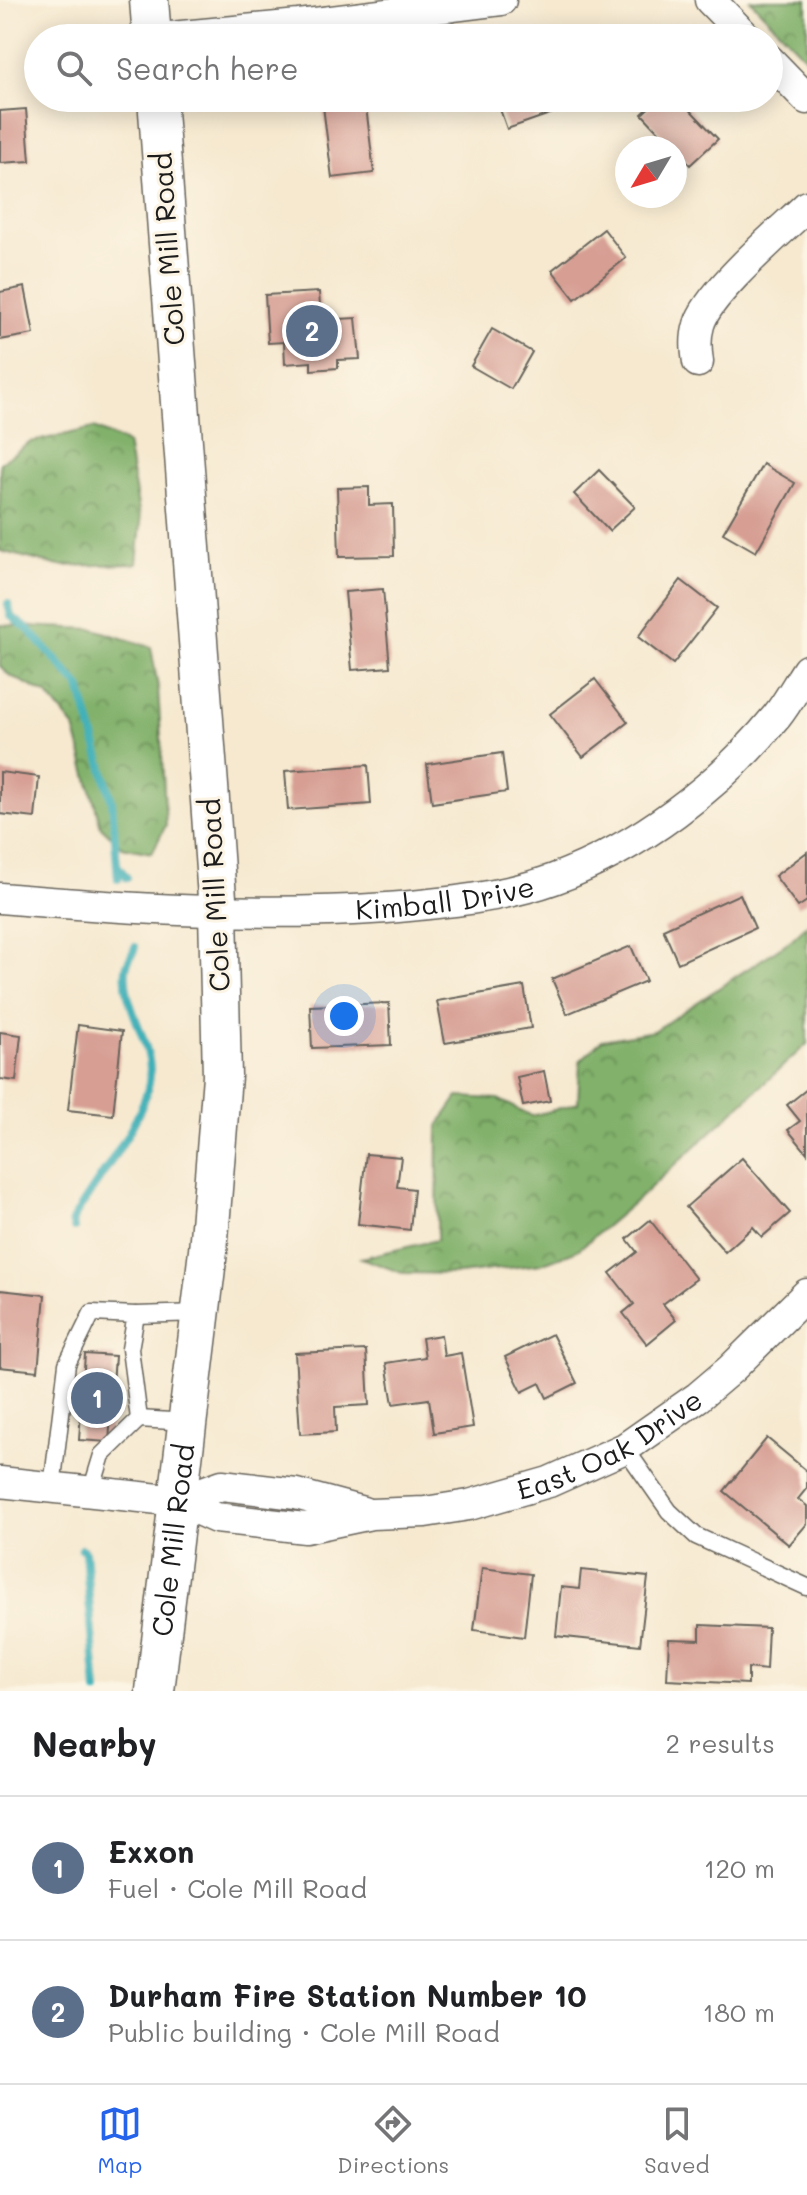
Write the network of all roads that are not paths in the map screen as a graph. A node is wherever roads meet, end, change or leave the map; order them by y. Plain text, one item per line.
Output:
1 (149, 0) edge
2 (501, 0) edge
3 (710, 0) edge
4 (151, 24) edge
5 (307, 24) edge
6 (733, 24) edge
7 (783, 74) edge
8 (807, 99) edge
9 (158, 112) edge
10 (807, 206) edge
11 (698, 362) dead end
12 (807, 670) edge
13 (0, 898) edge
14 (218, 912) junction
15 (807, 1294) edge
16 (200, 1313) junction
17 (136, 1315) junction
18 (139, 1419) junction
19 (187, 1422) junction
20 (625, 1448) junction
21 (0, 1482) edge
22 (52, 1487) junction
23 (91, 1491) junction
24 (178, 1501) junction
25 (807, 1587) edge
26 (155, 1691) edge

1 - 4 street
2 - 5 street
3 - 6 street
7 - 8 street
9 - 14 street, Cole Mill Road
10 - 11 street
12 - 14 street, Kimball Drive
13 - 14 street, Kimball Drive
14 - 16 street, Cole Mill Road
15 - 20 street, East Oak Drive
16 - 17 lane
16 - 19 street, Cole Mill Road
17 - 18 lane
17 - 22 lane
18 - 19 lane
18 - 23 lane
19 - 24 street, Cole Mill Road
20 - 24 street, East Oak Drive
20 - 25 lane
21 - 22 street, East Oak Drive
22 - 23 street, East Oak Drive
23 - 24 street, East Oak Drive
24 - 26 street, Cole Mill Road

